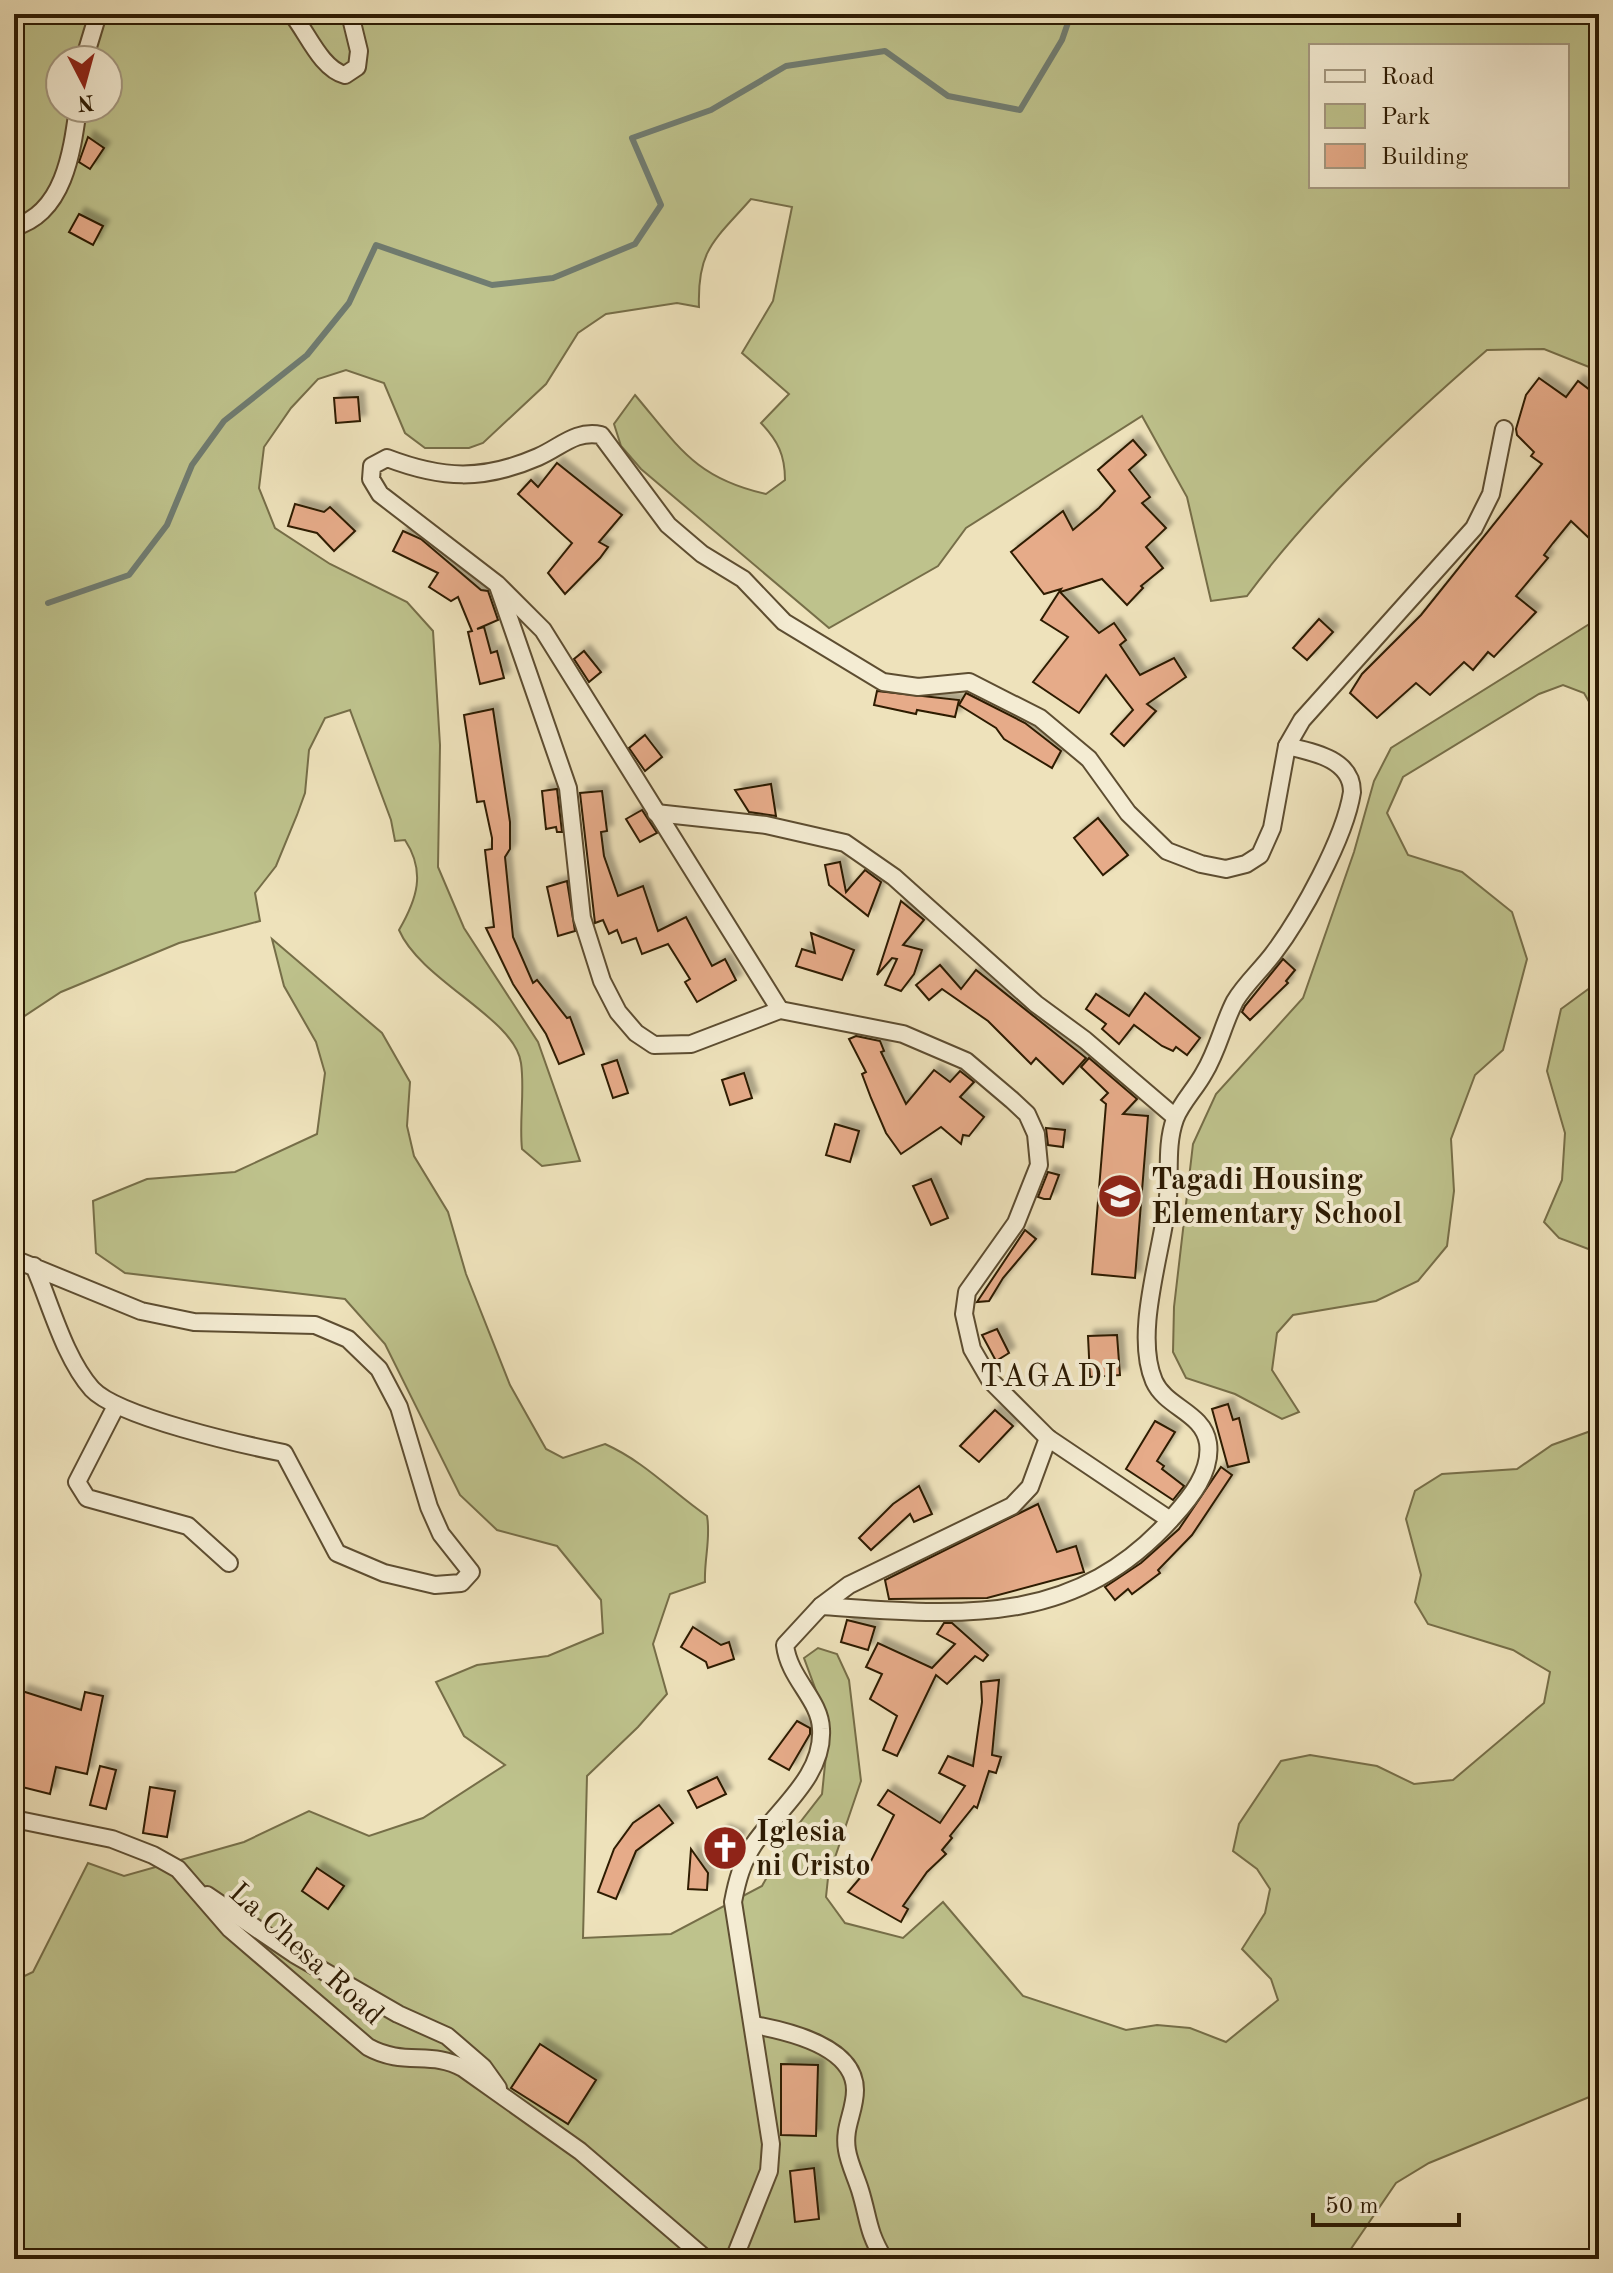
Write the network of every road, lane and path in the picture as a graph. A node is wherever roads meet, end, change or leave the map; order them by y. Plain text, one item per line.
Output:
1 (98, 14) edge
2 (292, 14) edge
3 (350, 14) edge
4 (89, 44) edge
5 (76, 124) edge
6 (14, 227) edge
7 (1504, 429) dead end
8 (497, 584) junction
9 (1287, 746) junction
10 (656, 813) junction
11 (780, 1010) junction
12 (1175, 1117) junction
13 (14, 1259) edge
14 (34, 1266) junction
15 (116, 1406) junction
16 (1048, 1438) junction
17 (1170, 1520) junction
18 (229, 1563) dead end
19 (821, 1606) junction
20 (14, 1819) edge
21 (196, 1889) junction
22 (754, 2025) junction
23 (511, 2105) junction
24 (706, 2259) edge
25 (734, 2259) edge
26 (884, 2259) edge

1 - 4 street
2 - 3 street
5 - 6 street
7 - 9 street
8 - 9 street
8 - 10 street
8 - 11 street
9 - 12 street
10 - 11 street
10 - 12 street
11 - 16 street
12 - 17 street
13 - 14 street
14 - 15 street
14 - 15 street
15 - 18 street
16 - 17 street
16 - 19 street
17 - 19 street
19 - 22 street
20 - 21 street, La Chesa Road
21 - 23 street
21 - 23 street, La Chesa Road
22 - 25 street
22 - 26 street
23 - 24 street, La Chesa Road

